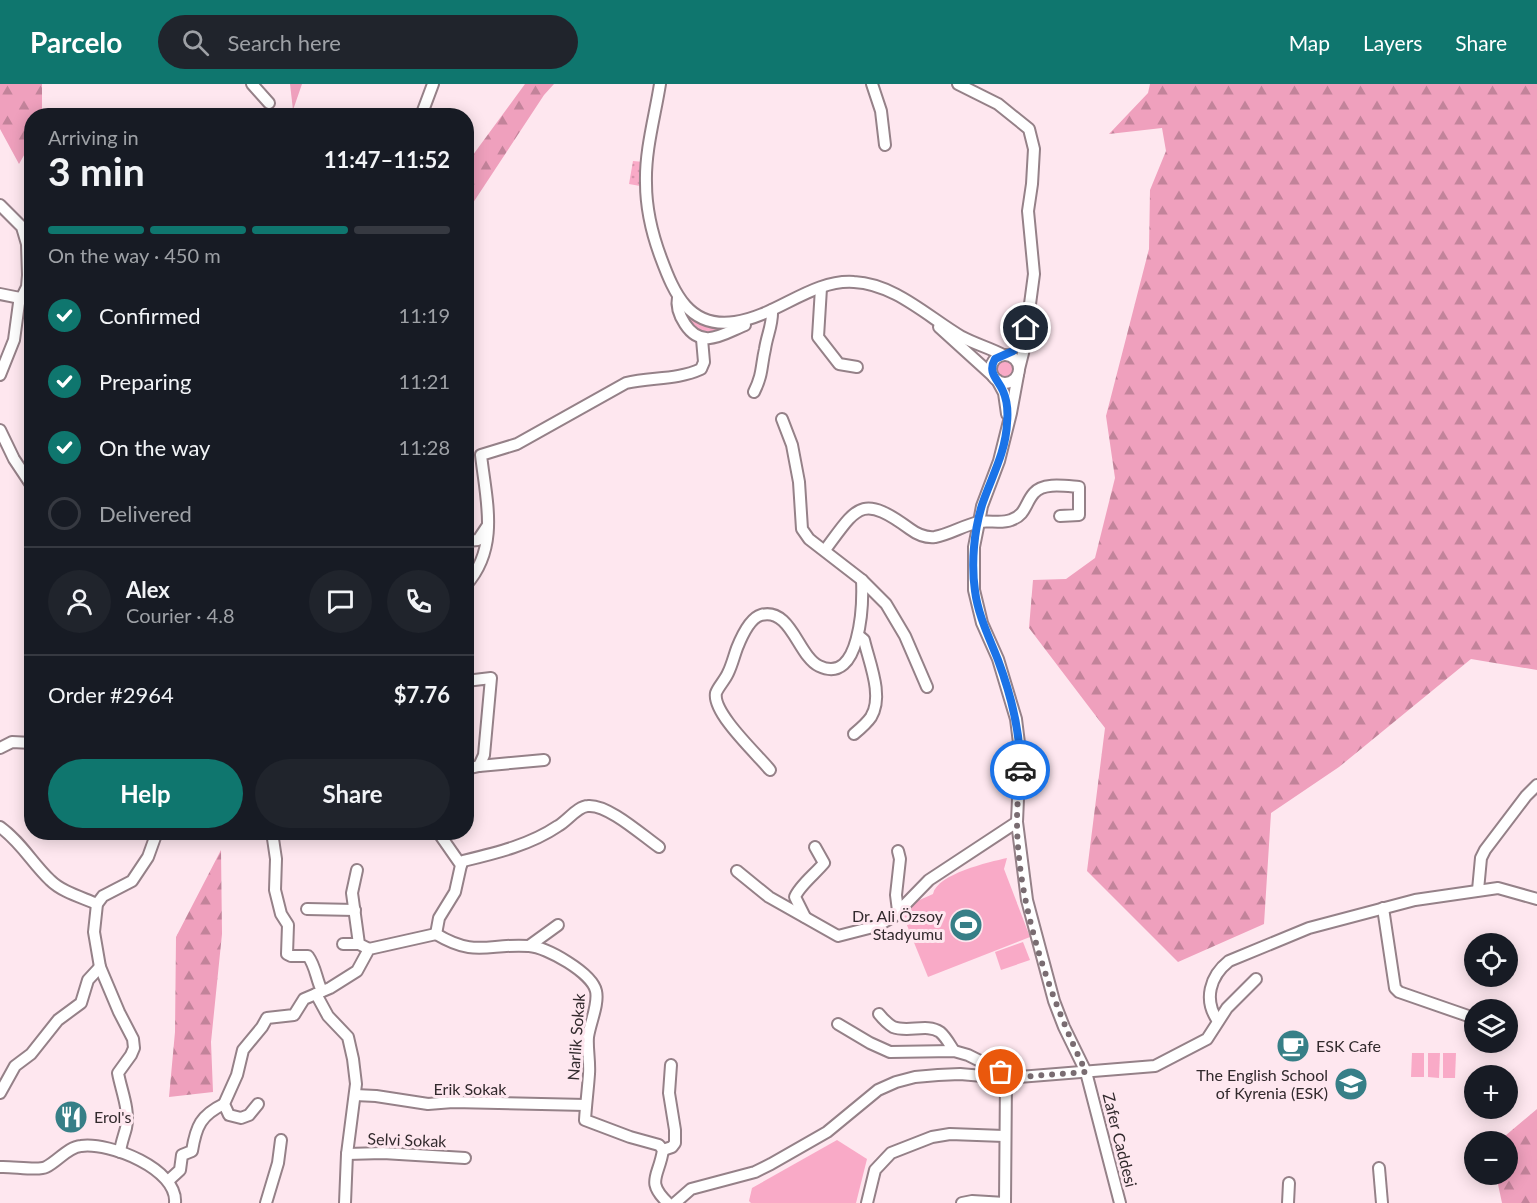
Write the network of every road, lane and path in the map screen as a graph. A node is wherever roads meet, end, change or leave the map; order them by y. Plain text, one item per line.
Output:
1 (252, 84) edge
2 (433, 84) edge
3 (660, 84) edge
4 (872, 84) edge
5 (958, 84) edge
6 (269, 103) dead end
7 (424, 108) edge
8 (885, 144) dead end
9 (2, 211) edge
10 (24, 234) edge
11 (821, 288) junction
12 (24, 292) edge
13 (0, 294) edge
14 (678, 297) junction
15 (20, 298) junction
16 (772, 310) junction
17 (759, 315) junction
18 (933, 320) junction
19 (1026, 328) junction
20 (702, 339) junction
21 (1005, 355) junction
22 (857, 367) dead end
23 (1018, 372) junction
24 (0, 375) edge
25 (995, 378) junction
26 (754, 392) dead end
27 (782, 419) dead end
28 (1008, 424) junction
29 (0, 430) edge
30 (24, 474) edge
31 (1060, 516) dead end
32 (978, 522) junction
33 (488, 525) junction
34 (474, 540) edge
35 (825, 550) junction
36 (474, 574) edge
37 (862, 580) junction
38 (858, 635) junction
39 (474, 680) edge
40 (927, 687) dead end
41 (854, 734) dead end
42 (24, 743) edge
43 (0, 748) edge
44 (544, 760) dead end
45 (479, 766) junction
46 (474, 767) edge
47 (770, 770) dead end
48 (1537, 785) edge
49 (1017, 822) junction
50 (0, 827) edge
51 (154, 840) edge
52 (273, 840) edge
53 (442, 840) edge
54 (659, 847) dead end
55 (814, 847) dead end
56 (898, 852) dead end
57 (461, 865) junction
58 (357, 870) dead end
59 (737, 871) dead end
60 (1478, 890) junction
61 (1537, 898) edge
62 (100, 900) junction
63 (1383, 908) junction
64 (308, 909) dead end
65 (356, 910) junction
66 (898, 911) junction
67 (805, 918) junction
68 (558, 925) dead end
69 (432, 934) junction
70 (343, 944) dead end
71 (529, 946) junction
72 (364, 947) junction
73 (100, 967) junction
74 (1256, 979) dead end
75 (319, 993) junction
76 (879, 1014) dead end
77 (1464, 1015) edge
78 (1218, 1021) junction
79 (838, 1024) dead end
80 (954, 1051) junction
81 (671, 1065) dead end
82 (1086, 1072) junction
83 (1006, 1078) junction
84 (0, 1093) edge
85 (355, 1095) junction
86 (225, 1104) junction
87 (258, 1104) dead end
88 (586, 1104) junction
89 (1004, 1136) junction
90 (281, 1140) dead end
91 (663, 1150) junction
92 (120, 1152) junction
93 (347, 1154) junction
94 (465, 1158) dead end
95 (0, 1167) edge
96 (1379, 1168) dead end
97 (168, 1182) junction
98 (1289, 1183) dead end
99 (175, 1203) edge
100 (266, 1203) edge
101 (345, 1203) edge
102 (668, 1203) edge
103 (675, 1203) edge
104 (867, 1203) edge
105 (963, 1203) edge
106 (1005, 1203) edge
107 (1120, 1203) edge
108 (1288, 1203) edge
109 (1382, 1203) edge

1 - 6 street
2 - 7 street
3 - 14 street
4 - 8 street
5 - 19 street, Zafer Caddesi
9 - 10 street
11 - 16 street
11 - 18 street
11 - 22 street
12 - 15 street
13 - 15 street
14 - 17 street
14 - 20 street
15 - 24 street
16 - 17 street
16 - 26 street
17 - 20 street
18 - 21 street
18 - 25 street, Zafer Caddesi
19 - 21 street
19 - 23 street, Zafer Caddesi
20 - 33 street
21 - 23 street
21 - 25 street
23 - 25 street
23 - 28 street, Zafer Caddesi
25 - 28 street, Zafer Caddesi
27 - 35 street
28 - 32 street, Zafer Caddesi
29 - 30 street
31 - 32 street
32 - 35 street
32 - 49 street, Zafer Caddesi
33 - 34 street
33 - 36 street
35 - 37 street
37 - 38 street
37 - 40 street
38 - 41 street
38 - 47 street
39 - 45 street
42 - 43 street
44 - 45 street
45 - 46 street
48 - 60 street
49 - 66 street
49 - 82 street, Zafer Caddesi
50 - 62 street
51 - 62 street
52 - 75 street
53 - 57 street
54 - 57 street
55 - 67 street
56 - 66 street
57 - 69 street
58 - 65 street
59 - 67 street
60 - 61 street
60 - 63 street
62 - 73 street
63 - 77 street
63 - 78 street
64 - 65 street
65 - 72 street
66 - 67 street
68 - 71 street
69 - 71 street, Narlik Sokak
69 - 72 street
70 - 72 street
71 - 88 street, Narlik Sokak
72 - 75 street
73 - 84 street
73 - 92 street
74 - 78 street
75 - 85 street
75 - 86 street
76 - 80 street
78 - 82 street
79 - 80 street
80 - 83 street
81 - 91 street
82 - 83 street
82 - 107 street, Zafer Caddesi
83 - 89 street
83 - 103 street
85 - 88 street, Erik Sokak
85 - 93 street
86 - 87 street
86 - 97 street
88 - 91 street, Narlik Sokak
89 - 104 street
89 - 106 street
90 - 100 street
91 - 102 street
92 - 95 street
92 - 97 street
93 - 94 street, Selvi Sokak
93 - 101 street
96 - 109 street
97 - 99 street
98 - 108 street
105 - 106 street

